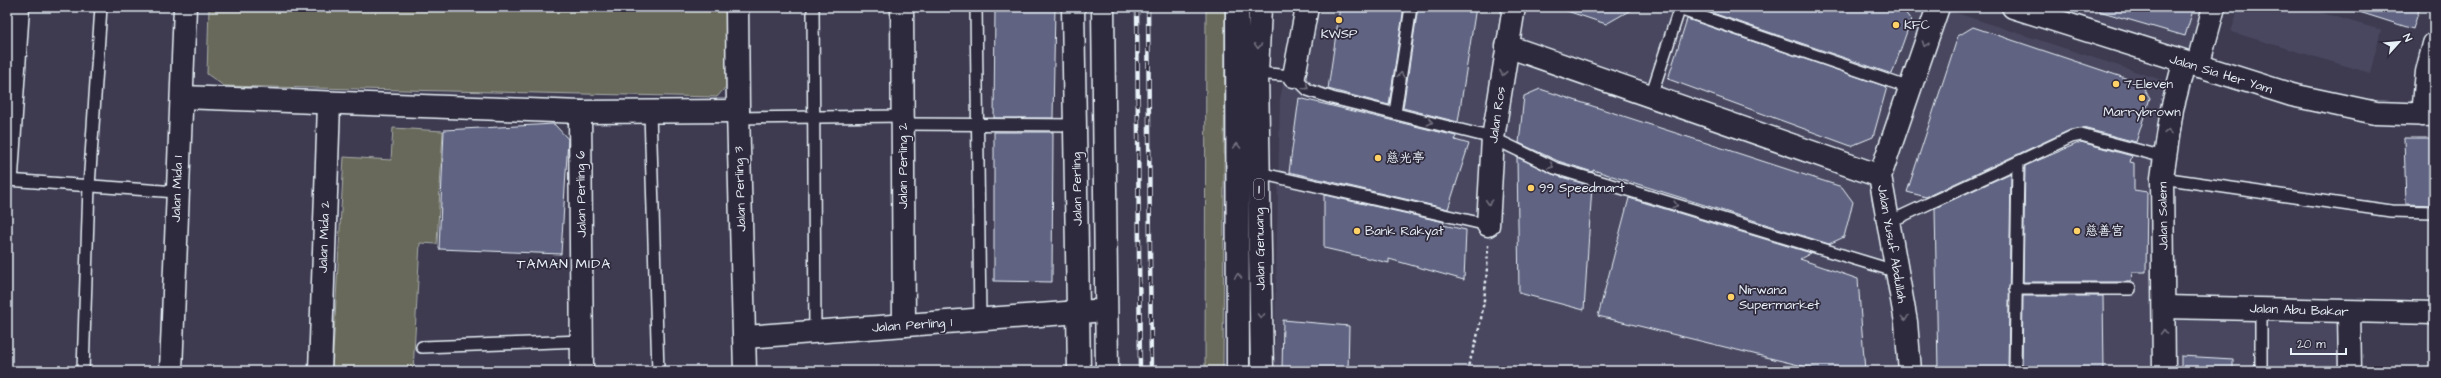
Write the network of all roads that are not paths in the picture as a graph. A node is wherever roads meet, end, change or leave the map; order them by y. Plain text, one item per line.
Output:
1 (18, 7) edge
2 (101, 7) edge
3 (185, 7) edge
4 (737, 7) edge
5 (813, 7) edge
6 (902, 7) edge
7 (976, 7) edge
8 (1073, 7) edge
9 (1103, 7) edge
10 (1237, 7) edge
11 (1260, 7) edge
12 (1307, 7) edge
13 (1411, 7) edge
14 (1514, 7) edge
15 (1938, 7) edge
16 (2013, 7) edge
17 (2214, 7) edge
18 (1679, 8) edge
19 (2434, 44) edge
20 (1507, 46) junction
21 (2191, 64) junction
22 (1257, 73) junction
23 (1294, 76) junction
24 (1910, 88) junction
25 (1651, 96) junction
26 (182, 97) junction
27 (329, 104) junction
28 (580, 112) junction
29 (650, 112) junction
30 (1395, 113) junction
31 (738, 114) junction
32 (2428, 115) edge
33 (813, 116) junction
34 (903, 120) junction
35 (1076, 125) junction
36 (976, 126) junction
37 (1493, 138) junction
38 (2164, 157) junction
39 (2018, 162) junction
40 (7, 169) edge
41 (1259, 173) junction
42 (1880, 176) junction
43 (2162, 178) junction
44 (88, 186) junction
45 (177, 192) junction
46 (2434, 212) edge
47 (1889, 222) junction
48 (1488, 225) joint
49 (1898, 272) junction
50 (2015, 289) junction
51 (2130, 289) dead end
52 (2164, 307) junction
53 (2261, 309) junction
54 (1106, 310) junction
55 (1079, 312) junction
56 (2349, 312) junction
57 (2434, 313) edge
58 (980, 319) junction
59 (904, 325) junction
60 (815, 332) junction
61 (744, 337) junction
62 (582, 341) junction
63 (422, 347) dead end
64 (83, 371) edge
65 (171, 371) edge
66 (320, 371) edge
67 (582, 371) edge
68 (658, 371) edge
69 (745, 371) edge
70 (1079, 371) edge
71 (1107, 371) edge
72 (1238, 371) edge
73 (1262, 371) edge
74 (1910, 371) edge
75 (2015, 371) edge
76 (2164, 371) edge
77 (2261, 371) edge
78 (2350, 371) edge

1 - 40 main road
2 - 44 lane
3 - 26 main road, Jalan Mida 1
4 - 31 main road, Jalan Perling 3
5 - 33 lane
6 - 34 main road, Jalan Perling 2
7 - 36 lane
8 - 35 main road, Jalan Perling
9 - 54 main road
72 -> 10 main road, Jalan Genuang / 1
11 -> 22 main road, Jalan Genuang / 1
12 - 23 main road
30 -> 13 lane
14 - 20 main road, Jalan Ros
15 -> 24 main road, Jalan Yusuf Abdullah
16 - 21 main road, Jalan Sia Her Yam
17 - 21 main road, Jalan Salem
18 - 24 lane
18 - 25 lane
19 - 32 main road
20 - 25 main road
20 -> 37 main road, Jalan Ros
21 - 32 main road, Jalan Sia Her Yam
38 -> 21 main road, Jalan Salem
22 - 23 lane
22 - 41 main road, Jalan Genuang / 1
23 -> 30 lane
24 - 42 main road, Jalan Yusuf Abdullah
25 - 42 main road
26 - 27 main road
26 - 45 main road, Jalan Mida 1
27 - 28 main road
27 - 66 main road, Jalan Mida 2
28 - 29 main road
28 - 62 main road, Jalan Perling 6
29 - 31 main road
29 - 68 lane
30 -> 37 lane
31 - 33 lane
31 - 61 main road, Jalan Perling 3
33 - 34 lane
33 - 60 lane
34 - 36 lane
34 - 59 main road, Jalan Perling 2
35 - 36 lane
35 - 55 main road, Jalan Perling
36 - 58 lane
37 -> 48 main road, Jalan Ros
37 -> 49 lane
38 - 39 lane
38 - 43 main road, Jalan Salem
39 - 47 lane
39 - 50 lane
40 - 44 lane
41 - 48 lane
41 -> 73 main road, Jalan Genuang / 1
42 - 47 main road, Jalan Yusuf Abdullah
43 - 46 lane
43 - 52 main road, Jalan Salem
44 - 45 lane
44 - 64 lane
45 - 65 main road, Jalan Mida 1
47 - 49 main road, Jalan Yusuf Abdullah
49 -> 74 main road, Jalan Yusuf Abdullah
50 - 51 lane
50 - 75 lane
52 - 53 main road, Jalan Abu Bakar
76 -> 52 main road, Jalan Salem
53 - 56 main road, Jalan Abu Bakar
53 - 77 lane
54 - 55 main road, Jalan Perling 1
54 - 71 main road
55 - 58 main road, Jalan Perling 1
55 - 70 main road, Jalan Perling
56 - 57 main road, Jalan Abu Bakar
56 - 78 main road
58 - 59 main road, Jalan Perling 1
59 - 60 main road, Jalan Perling 1
60 - 61 main road, Jalan Perling 1
61 - 69 main road, Jalan Perling 3
62 - 63 lane
62 - 67 main road, Jalan Perling 6

